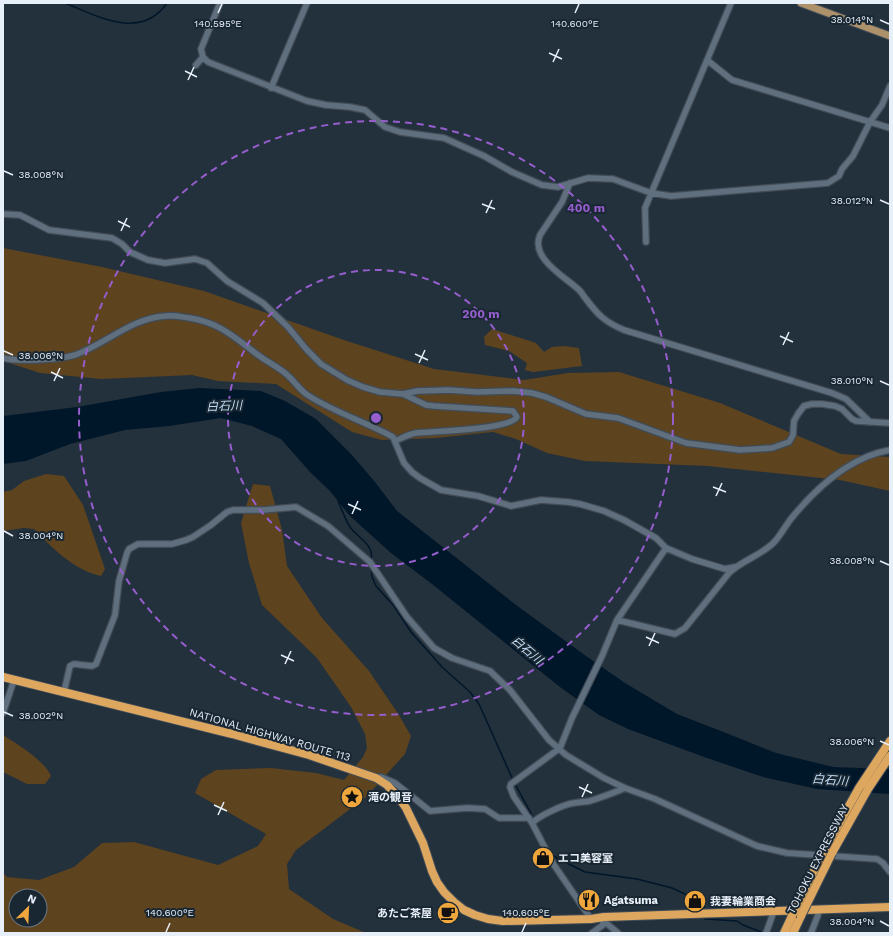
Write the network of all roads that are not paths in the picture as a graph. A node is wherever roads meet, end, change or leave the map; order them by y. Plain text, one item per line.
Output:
1 (220, 3) edge
2 (307, 3) edge
3 (731, 3) edge
4 (801, 3) edge
5 (890, 36) edge
6 (203, 57) junction
7 (707, 60) junction
8 (196, 65) dead end
9 (890, 86) edge
10 (271, 88) junction
11 (870, 122) junction
12 (890, 128) edge
13 (570, 184) junction
14 (651, 193) junction
15 (3, 214) edge
16 (646, 242) dead end
17 (3, 358) edge
18 (403, 394) junction
19 (870, 422) junction
20 (890, 423) edge
21 (395, 441) junction
22 (890, 450) edge
23 (666, 548) junction
24 (735, 567) junction
25 (616, 620) junction
26 (3, 677) edge
27 (14, 680) junction
28 (64, 692) junction
29 (3, 713) edge
30 (890, 741) edge
31 (560, 748) junction
32 (890, 756) edge
33 (376, 778) junction
34 (626, 788) junction
35 (533, 820) junction
36 (890, 872) edge
37 (890, 906) edge
38 (818, 909) junction
39 (774, 911) junction
40 (604, 917) junction
41 (591, 919) junction
42 (592, 933) edge
43 (618, 933) edge
44 (766, 933) edge
45 (784, 933) edge
46 (793, 933) edge
47 (811, 933) edge

1 - 6 street
2 - 10 street
3 - 7 street
4 - 5 main road
6 - 8 street
6 - 10 street
7 - 11 street
7 - 14 street
9 - 11 street
10 - 13 street
11 - 12 street
11 - 14 street
13 - 14 street
13 - 19 street
14 - 16 street
15 - 18 street
17 - 21 street
18 - 19 street
18 - 21 street
19 - 20 street
21 - 23 street
22 - 24 street
23 - 24 street
23 - 25 street
24 - 25 street
25 - 31 street
26 - 27 highway, NATIONAL HIGHWAY ROUTE 113
27 - 28 highway, NATIONAL HIGHWAY ROUTE 113
27 - 29 street
28 - 31 street
28 - 33 highway, NATIONAL HIGHWAY ROUTE 113
30 - 45 highway, TOHOKU EXPRESSWAY, bridge
31 - 34 street
31 - 35 street
32 - 46 highway, TOHOKU EXPRESSWAY, bridge
33 - 35 street
33 - 41 highway, NATIONAL HIGHWAY ROUTE 113
34 - 35 street
34 - 36 street
35 - 41 street
37 - 38 highway, NATIONAL HIGHWAY ROUTE 113
38 - 39 highway, NATIONAL HIGHWAY ROUTE 113
38 - 47 street
39 - 40 highway, NATIONAL HIGHWAY ROUTE 113
39 - 44 street
40 - 41 highway, NATIONAL HIGHWAY ROUTE 113
40 - 42 street
40 - 43 street

